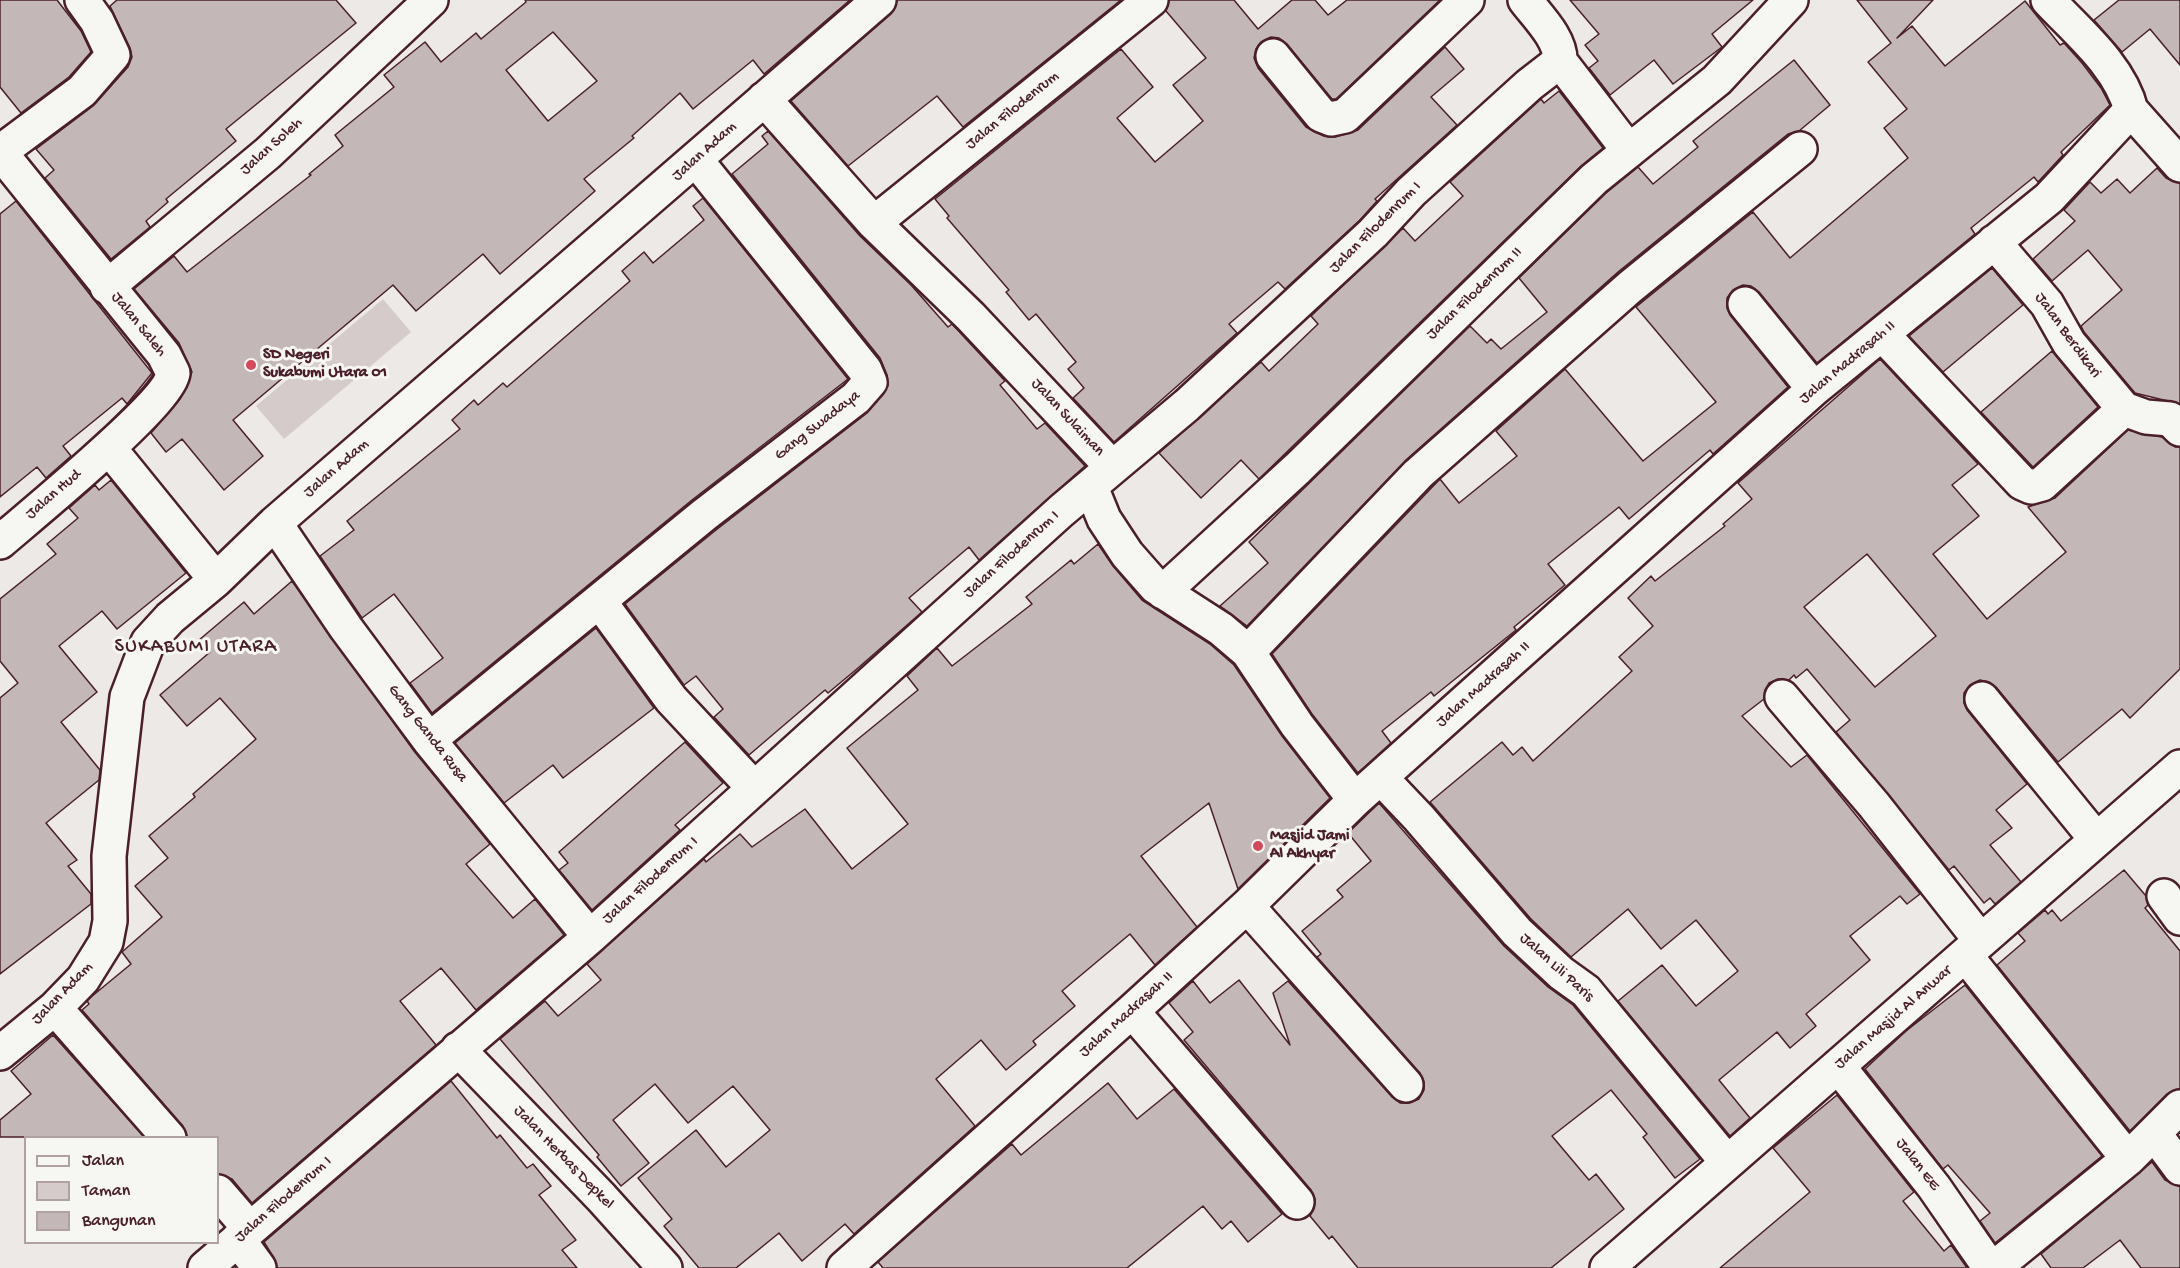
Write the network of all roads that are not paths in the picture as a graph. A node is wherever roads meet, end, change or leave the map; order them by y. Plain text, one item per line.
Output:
1 (82, 0) edge
2 (431, 0) edge
3 (879, 0) edge
4 (1151, 0) edge
5 (1467, 0) edge
6 (1525, 0) edge
7 (1791, 0) edge
8 (2048, 0) edge
9 (1273, 56) dead end
10 (1560, 61) junction
11 (764, 99) junction
12 (2131, 110) junction
13 (1800, 149) dead end
14 (0, 152) edge
15 (1629, 152) junction
16 (696, 160) junction
17 (2180, 165) edge
18 (874, 223) junction
19 (1994, 242) junction
20 (107, 287) junction
21 (1744, 304) dead end
22 (1882, 334) junction
23 (1814, 390) junction
24 (2124, 409) junction
25 (2180, 429) edge
26 (109, 448) junction
27 (1102, 477) junction
28 (275, 523) junction
29 (0, 542) edge
30 (216, 580) junction
31 (1163, 592) junction
32 (600, 602) junction
33 (1248, 652) junction
34 (1782, 697) dead end
35 (1982, 699) dead end
36 (429, 740) junction
37 (2180, 766) edge
38 (1381, 778) junction
39 (754, 788) junction
40 (1355, 800) junction
41 (2096, 839) junction
42 (1247, 906) junction
43 (590, 937) junction
44 (1974, 949) junction
45 (55, 1008) junction
46 (1132, 1011) junction
47 (458, 1049) junction
48 (0, 1053) edge
49 (1838, 1066) junction
50 (1406, 1085) dead end
51 (2180, 1107) edge
52 (2154, 1133) junction
53 (168, 1136) edge
54 (2128, 1158) junction
55 (1726, 1162) junction
56 (2180, 1168) edge
57 (219, 1194) edge
58 (1297, 1202) dead end
59 (244, 1234) junction
60 (205, 1268) edge
61 (259, 1268) edge
62 (665, 1268) edge
63 (844, 1268) edge
64 (1607, 1268) edge
65 (1992, 1268) edge

1 - 14 street
2 - 20 street, Jalan Soleh
3 - 11 street, Jalan Adam
4 - 18 street, Jalan Filodenrum
5 - 9 street
6 - 10 street
7 - 15 street, Jalan Filodenrum II
8 - 12 street
10 - 15 street
10 - 27 street, Jalan Filodenrum I
11 - 16 street, Jalan Adam
11 - 18 street, Jalan Sulaiman
12 - 17 street
12 - 19 street, Jalan Madrasah II
13 - 33 street
14 - 20 street, Jalan Saleh
15 - 31 street, Jalan Filodenrum II
16 - 28 street, Jalan Adam
16 - 32 street, Gang Swadaya
18 - 27 street, Jalan Sulaiman
19 - 22 street, Jalan Madrasah II
19 - 24 street, Jalan Berdikari
20 - 26 street, Jalan Saleh
21 - 23 street
22 - 23 street, Jalan Madrasah II
22 - 24 street
23 - 38 street, Jalan Madrasah II
24 - 25 street
26 - 29 street, Jalan Hud
26 - 30 street
27 - 31 street, Jalan Sulaiman
27 - 39 street, Jalan Filodenrum I
28 - 30 street, Jalan Adam
28 - 36 street, Gang Ganda Rusa
30 - 45 street, Jalan Adam
31 - 33 street, Jalan Sulaiman
32 - 36 street, Gang Swadaya
32 - 39 street
33 - 40 street, Jalan Sulaiman
34 - 44 street
35 - 41 street
36 - 43 street, Gang Ganda Rusa
37 - 41 street, Jalan Masjid Al Anwar
38 - 40 street, Jalan Madrasah II
38 - 55 street, Jalan Lili Paris
39 - 43 street, Jalan Filodenrum I
40 - 42 street, Jalan Madrasah II
41 - 44 street, Jalan Masjid Al Anwar
42 - 46 street, Jalan Madrasah II
42 - 50 street
43 - 47 street, Jalan Filodenrum I
44 - 49 street, Jalan Masjid Al Anwar
44 - 54 street
45 - 48 street, Jalan Adam
45 - 53 street
46 - 58 street
46 - 63 street, Jalan Madrasah II
47 - 59 street, Jalan Filodenrum I
47 - 62 street, Jalan Herbas Depkel
49 - 55 street, Jalan Masjid Al Anwar
49 - 65 street, Jalan EE
51 - 52 street
52 - 54 street
52 - 56 street
54 - 65 street
55 - 64 street, Jalan Masjid Al Anwar
57 - 59 street
59 - 60 street, Jalan Filodenrum I
59 - 61 street

